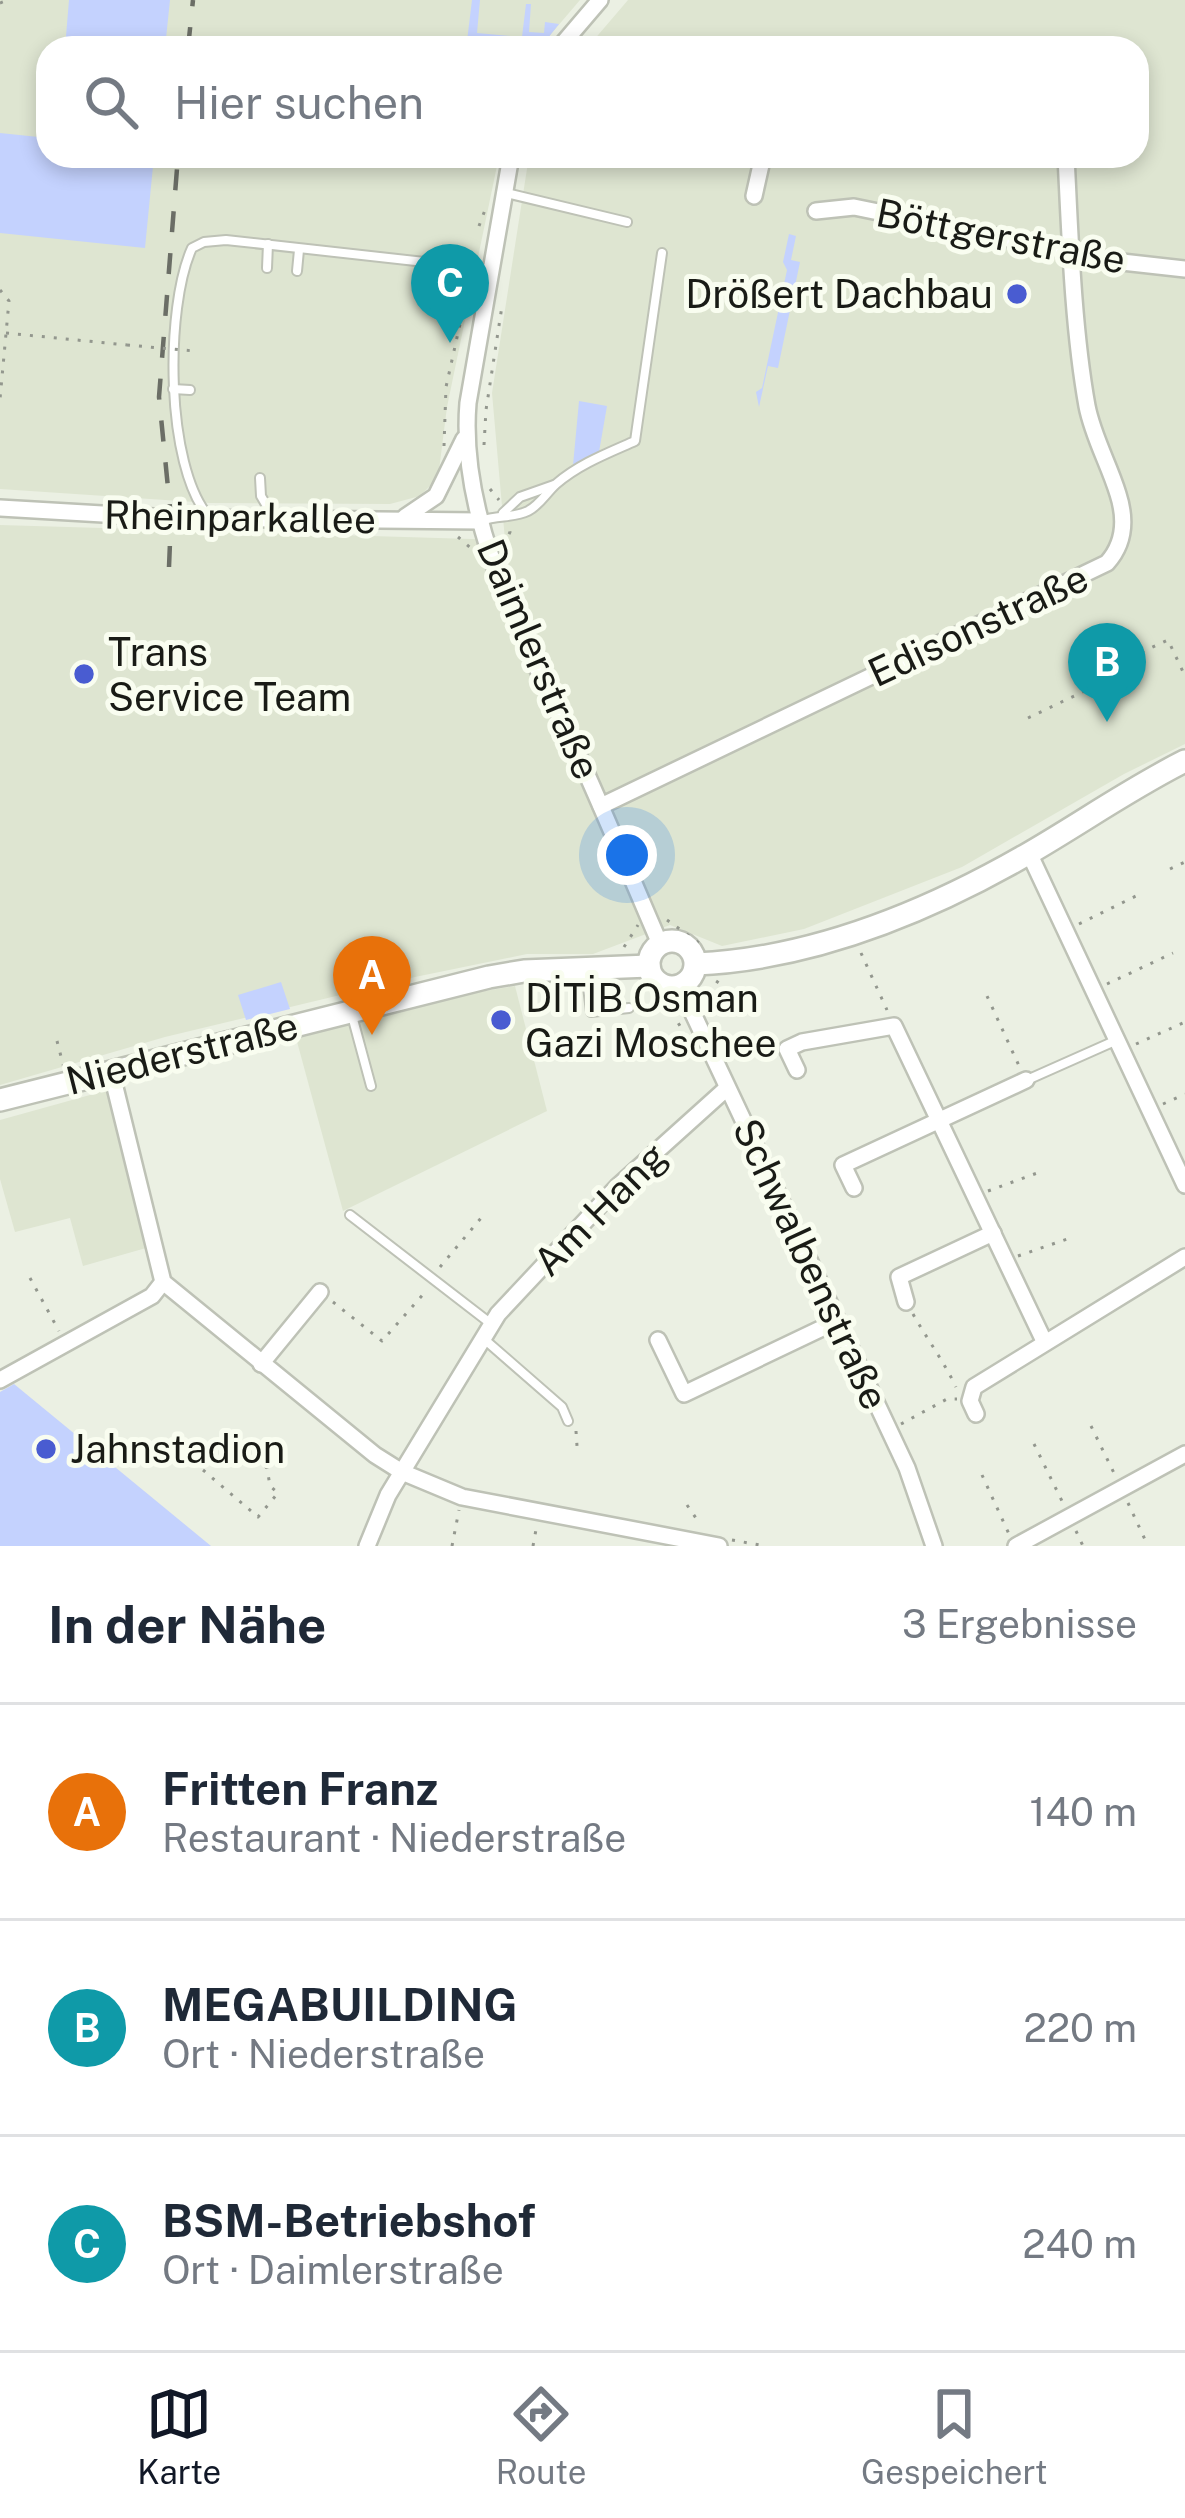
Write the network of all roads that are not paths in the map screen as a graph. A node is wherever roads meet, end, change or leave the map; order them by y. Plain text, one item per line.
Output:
1 (600, 0) edge
2 (569, 36) edge
3 (509, 168) edge
4 (760, 168) edge
5 (1067, 168) edge
6 (504, 192) junction
7 (754, 196) dead end
8 (816, 211) dead end
9 (627, 222) dead end
10 (268, 244) junction
11 (299, 250) junction
12 (1071, 251) junction
13 (662, 254) dead end
14 (267, 268) dead end
15 (491, 269) junction
16 (1185, 269) edge
17 (297, 271) dead end
18 (173, 389) junction
19 (190, 390) dead end
20 (465, 436) junction
21 (260, 478) dead end
22 (555, 484) junction
23 (0, 508) edge
24 (503, 513) junction
25 (210, 518) junction
26 (275, 519) junction
27 (399, 520) junction
28 (480, 521) junction
29 (1185, 761) edge
30 (602, 806) junction
31 (1029, 854) junction
32 (660, 944) junction
33 (696, 964) junction
34 (649, 966) junction
35 (586, 968) junction
36 (680, 986) junction
37 (629, 1008) dead end
38 (350, 1010) junction
39 (1121, 1045) junction
40 (796, 1070) dead end
41 (111, 1071) junction
42 (1026, 1080) joint
43 (371, 1086) dead end
44 (727, 1088) junction
45 (0, 1100) edge
46 (938, 1122) junction
47 (1185, 1185) edge
48 (854, 1189) dead end
49 (350, 1215) dead end
50 (992, 1232) junction
51 (1185, 1258) edge
52 (163, 1282) junction
53 (320, 1292) road end
54 (906, 1302) road end
55 (837, 1321) junction
56 (487, 1331) junction
57 (658, 1340) dead end
58 (1044, 1341) junction
59 (261, 1364) junction
60 (0, 1380) edge
61 (973, 1407) road end
62 (568, 1420) road end
63 (1185, 1454) edge
64 (402, 1472) junction
65 (628, 1538) edge
66 (722, 1542) edge
67 (367, 1546) edge
68 (934, 1546) edge
69 (1016, 1546) edge

1 - 2 street
3 - 6 street, Daimlerstraße
4 - 7 street
5 - 12 street, Edisonstraße
6 - 9 lane
6 - 15 street, Daimlerstraße
8 - 12 street, Böttgerstraße
10 - 11 lane
10 - 14 lane
10 - 18 lane
11 - 15 lane
11 - 17 lane
12 - 16 street, Böttgerstraße
12 - 30 street, Edisonstraße
13 - 22 lane
15 - 20 street, Daimlerstraße
18 - 19 lane
18 - 25 lane
20 - 27 street, Daimlerstraße
20 - 28 street, Daimlerstraße
21 - 26 lane
22 - 24 lane
22 - 24 lane
23 - 25 street, Rheinparkallee
24 - 28 lane
25 - 26 street, Rheinparkallee
26 - 27 street, Rheinparkallee
27 - 28 street, Rheinparkallee
28 - 30 street, Daimlerstraße
29 - 31 street
30 - 32 street, Daimlerstraße
31 - 33 street
31 - 39 street
32 - 33 street
32 - 34 street
33 - 36 street
34 - 35 street, Niederstraße
34 - 36 street
35 - 37 lane
35 - 38 street, Niederstraße
36 - 44 street, Schwalbenstraße
38 - 41 street, Niederstraße
38 - 43 lane
39 - 42 lane
39 - 47 street
40 - 46 street
41 - 45 street, Niederstraße
41 - 52 street
42 - 46 street
44 - 55 street, Schwalbenstraße
44 - 56 street, Am Hang
46 - 48 street
46 - 50 street
49 - 56 lane
50 - 54 street
50 - 58 street
51 - 58 street
52 - 59 street
52 - 60 street
53 - 59 street
55 - 57 street
55 - 68 street, Schwalbenstraße
56 - 62 lane
56 - 64 street, Am Hang
58 - 61 street
59 - 64 street
63 - 69 street
64 - 65 street
64 - 67 street, Am Hang
65 - 66 street

